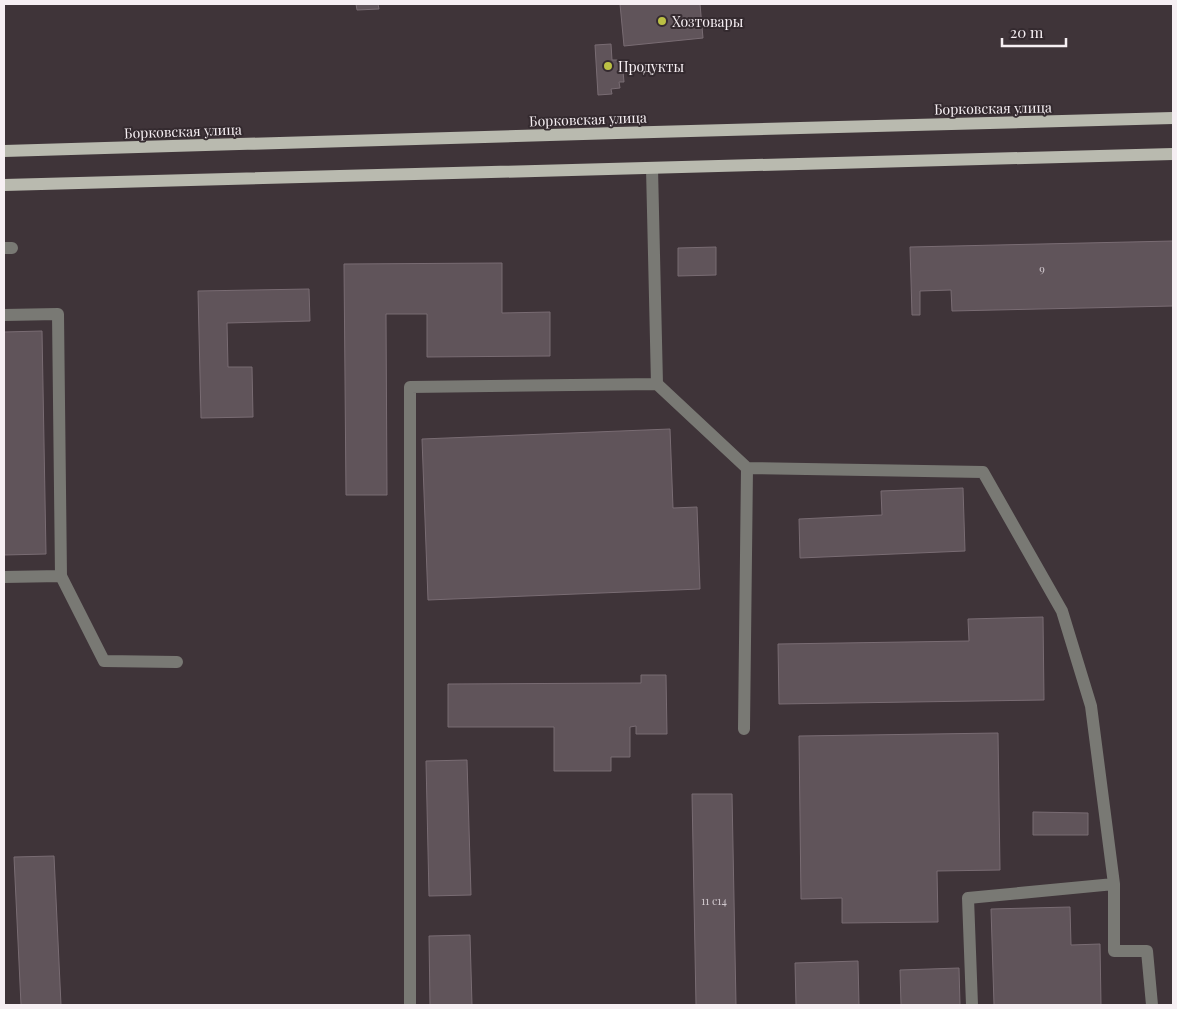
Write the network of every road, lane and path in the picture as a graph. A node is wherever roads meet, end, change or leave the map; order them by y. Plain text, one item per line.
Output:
1 (1173, 118) edge
2 (4, 151) edge
3 (1173, 154) edge
4 (652, 168) junction
5 (4, 185) edge
6 (4, 315) edge
7 (657, 384) junction
8 (747, 468) junction
9 (4, 576) edge
10 (61, 576) junction
11 (177, 662) dead end
12 (744, 729) dead end
13 (1114, 884) junction
14 (410, 1005) edge
15 (972, 1005) edge
16 (1152, 1005) edge

1 - 2 main road, Борковская улица
3 - 4 main road
4 - 5 main road
4 - 7 lane
6 - 10 lane
7 - 8 lane
7 - 14 lane
8 - 12 lane
8 - 13 lane
9 - 10 lane
10 - 11 lane
13 - 15 lane
13 - 16 lane

